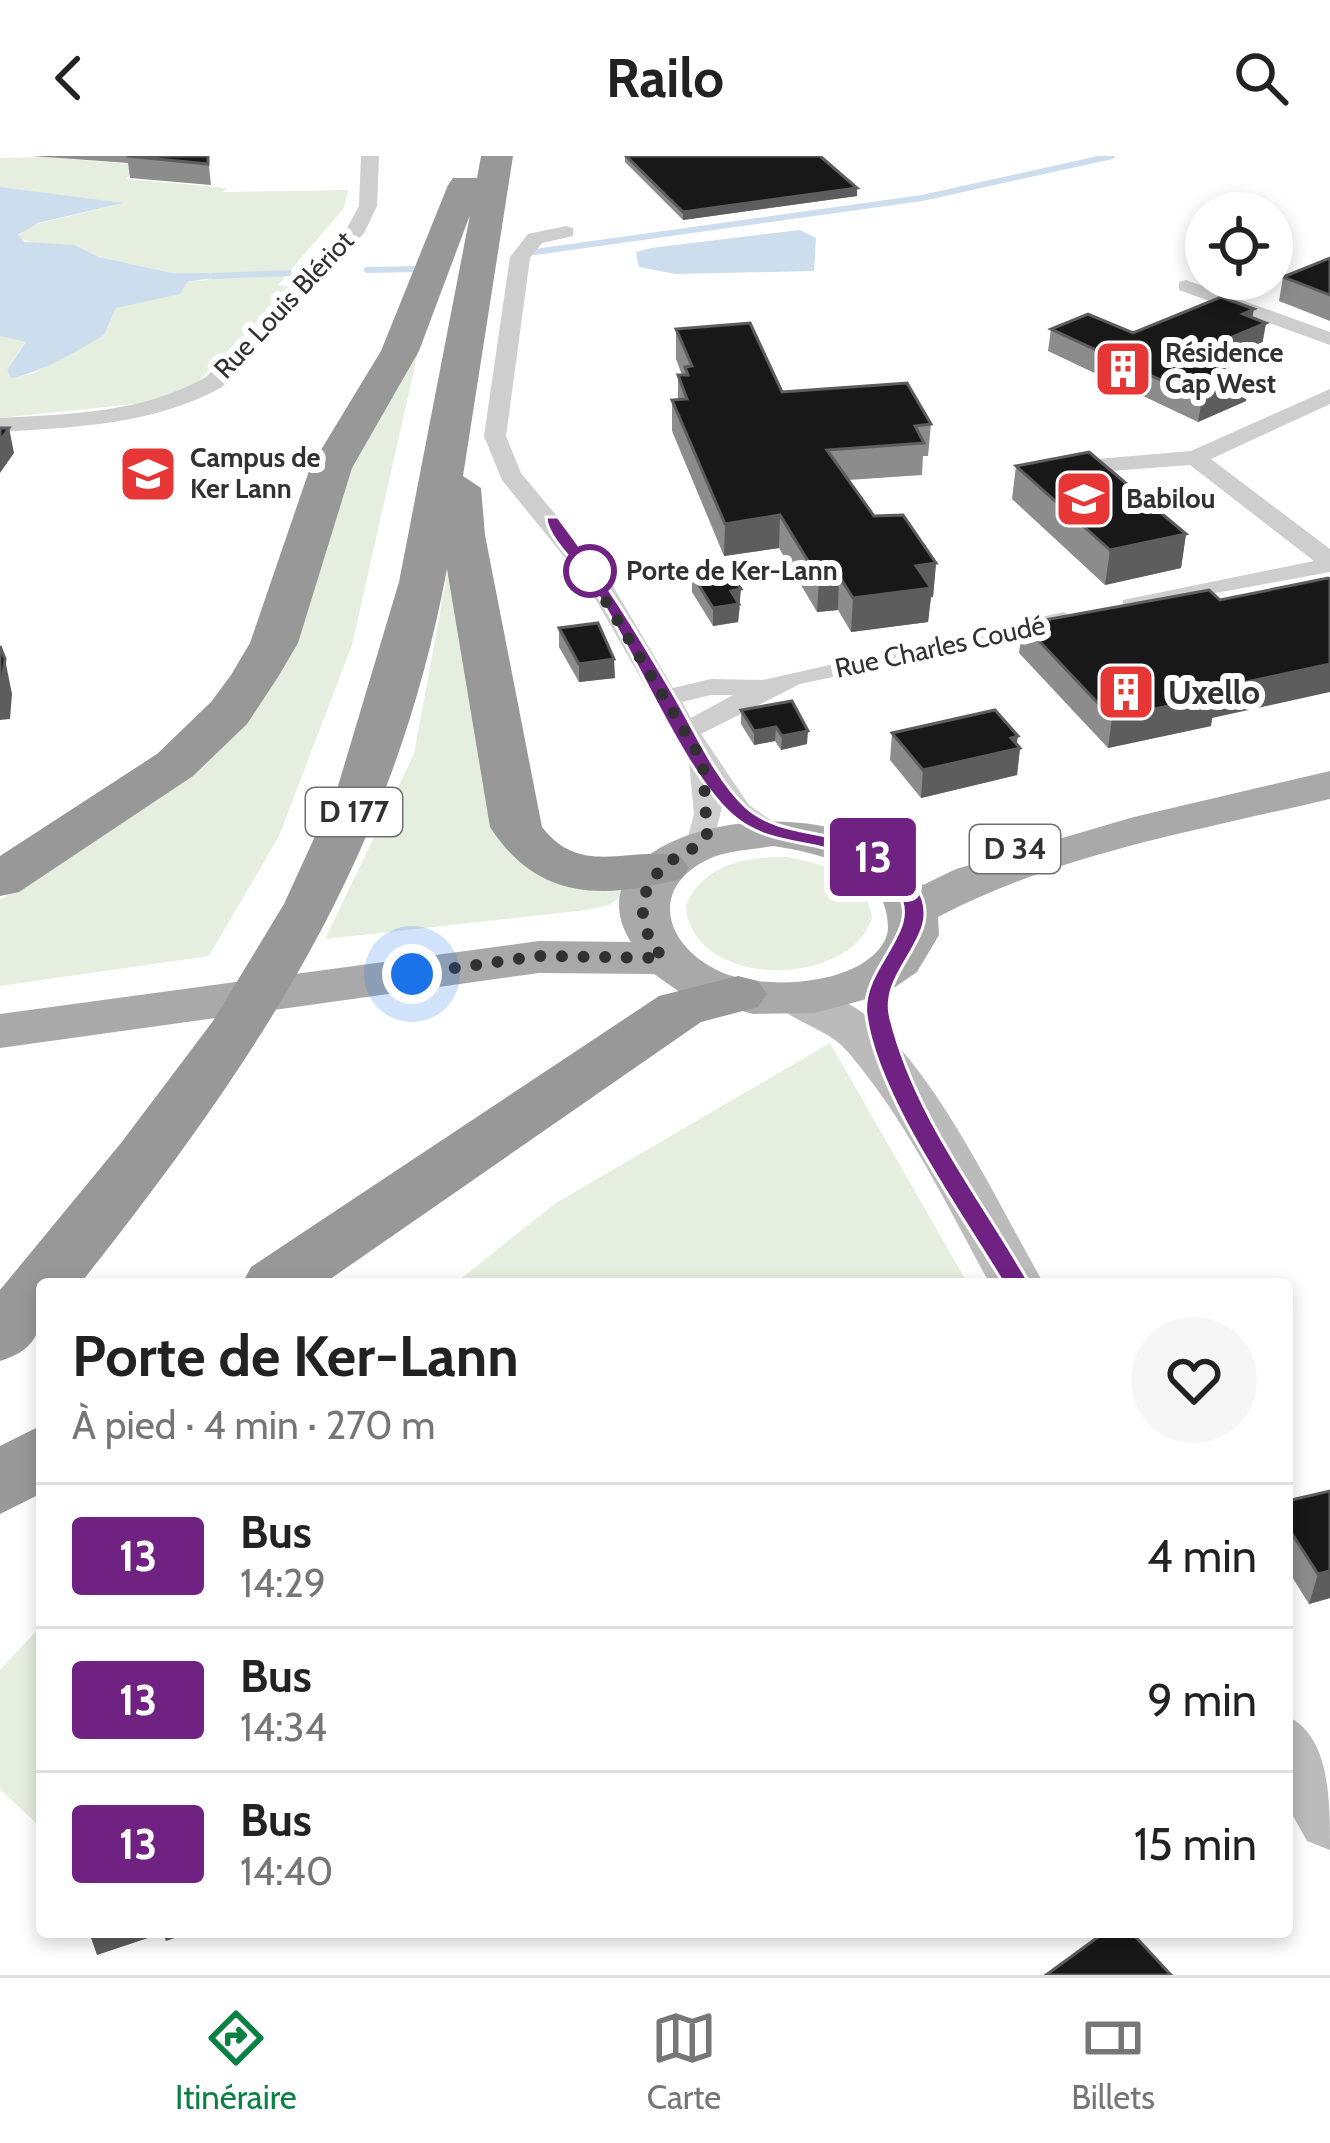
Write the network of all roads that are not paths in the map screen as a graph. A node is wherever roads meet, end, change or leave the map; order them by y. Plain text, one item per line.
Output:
1 (370, 156) edge
2 (483, 170) edge
3 (566, 232) dead end
4 (1224, 300) edge
5 (1330, 339) edge
6 (1330, 396) edge
7 (0, 425) edge
8 (1195, 458) junction
9 (1037, 470) edge
10 (1330, 563) edge
11 (761, 688) junction
12 (664, 698) junction
13 (686, 731) junction
14 (703, 762) junction
15 (1330, 784) edge
16 (1151, 826) junction
17 (773, 832) junction
18 (878, 860) junction
19 (669, 870) junction
20 (0, 880) edge
21 (914, 909) junction
22 (663, 958) junction
23 (378, 967) junction
24 (884, 970) junction
25 (766, 996) junction
26 (115, 1003) junction
27 (0, 1006) edge
28 (0, 1030) edge
29 (907, 1099) junction
30 (0, 1272) edge
31 (46, 1278) edge
32 (284, 1278) edge
33 (1013, 1278) edge
34 (36, 1291) edge
35 (0, 1336) edge
36 (36, 1458) edge
37 (0, 1485) edge
38 (1293, 1755) edge
39 (1330, 1820) edge

1 - 7 street, Rue Louis Blériot
2 - 19 highway
2 - 20 highway
2 - 30 highway, D 177
2 - 31 highway, D 177
3 - 12 street
4 - 5 street
6 - 8 street
8 - 9 street
8 - 10 street, Rue Charles Coudé
10 - 11 street, Rue Charles Coudé
11 - 12 street, Rue Charles Coudé
11 - 13 street, Rue Charles Coudé
12 - 13 street
13 - 14 street
14 - 17 street
14 - 19 street
15 - 16 main road, D 34
16 - 18 main road, D 34
16 - 21 main road, D 34
17 - 18 main road
17 - 19 main road
18 - 21 main road
19 - 22 main road
19 - 23 main road
21 - 24 main road
22 - 23 main road
22 - 25 main road
23 - 26 main road
24 - 25 main road
24 - 29 street
25 - 29 street
25 - 32 highway
26 - 27 main road
26 - 28 main road
29 - 33 street
34 - 35 highway, D 177
36 - 37 highway
38 - 39 street

